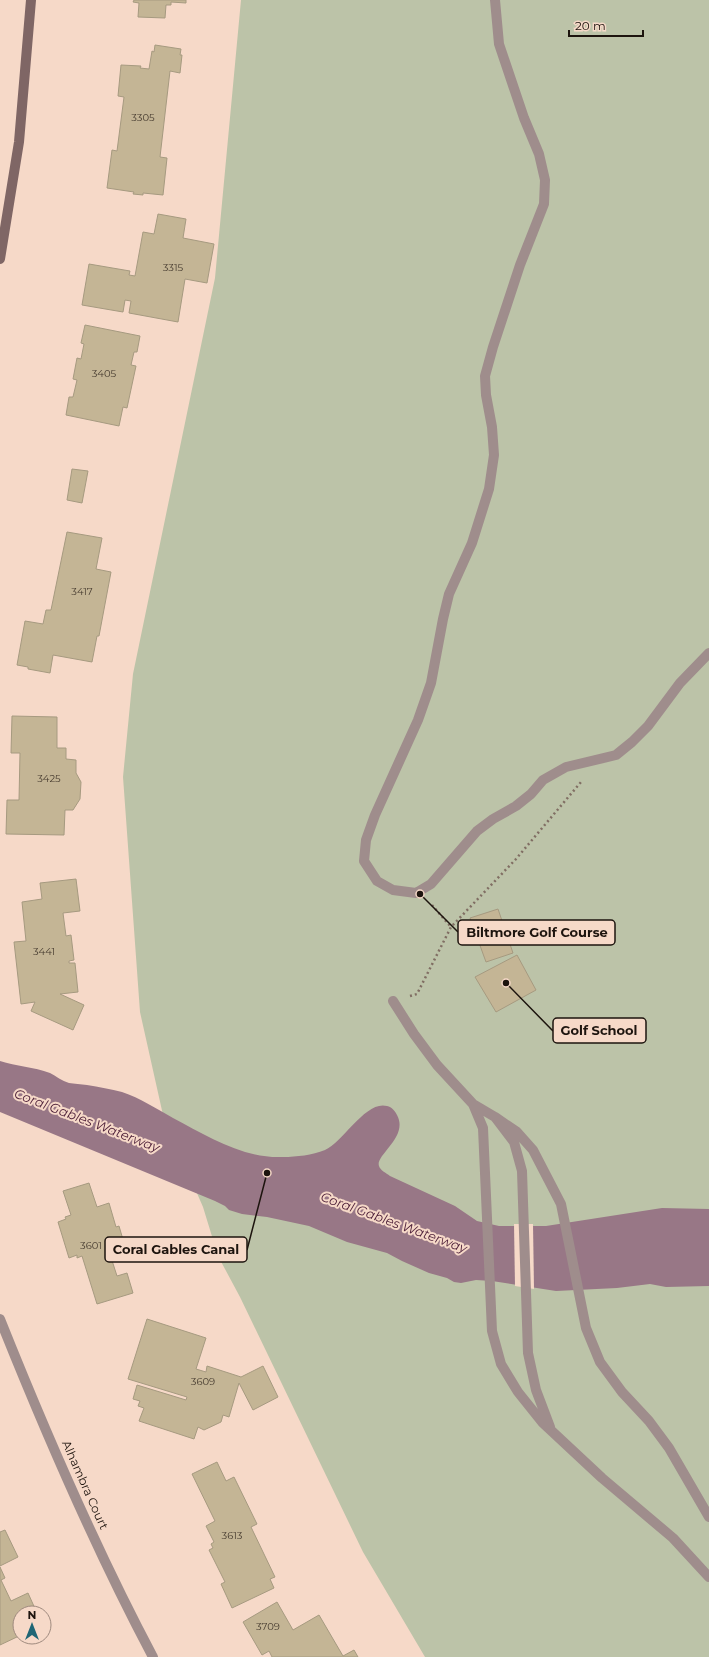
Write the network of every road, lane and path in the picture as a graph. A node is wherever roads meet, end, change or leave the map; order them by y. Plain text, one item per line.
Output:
1 (31, 0) edge
2 (495, 0) edge
3 (0, 259) edge
4 (709, 653) edge
5 (601, 759) junction
6 (420, 890) junction
7 (451, 927) junction
8 (393, 1001) joint
9 (473, 1104) junction
10 (495, 1117) junction
11 (0, 1319) edge
12 (552, 1432) junction
13 (709, 1517) edge
14 (709, 1577) edge
15 (153, 1657) edge

1 - 3 street
2 - 6 street
4 - 5 street
5 - 6 street
5 - 7 path
6 - 7 path
7 - 8 path
8 - 9 street
9 - 10 street
9 - 12 street
10 - 12 street
10 - 13 street
11 - 15 street, Alhambra Court
12 - 14 street

